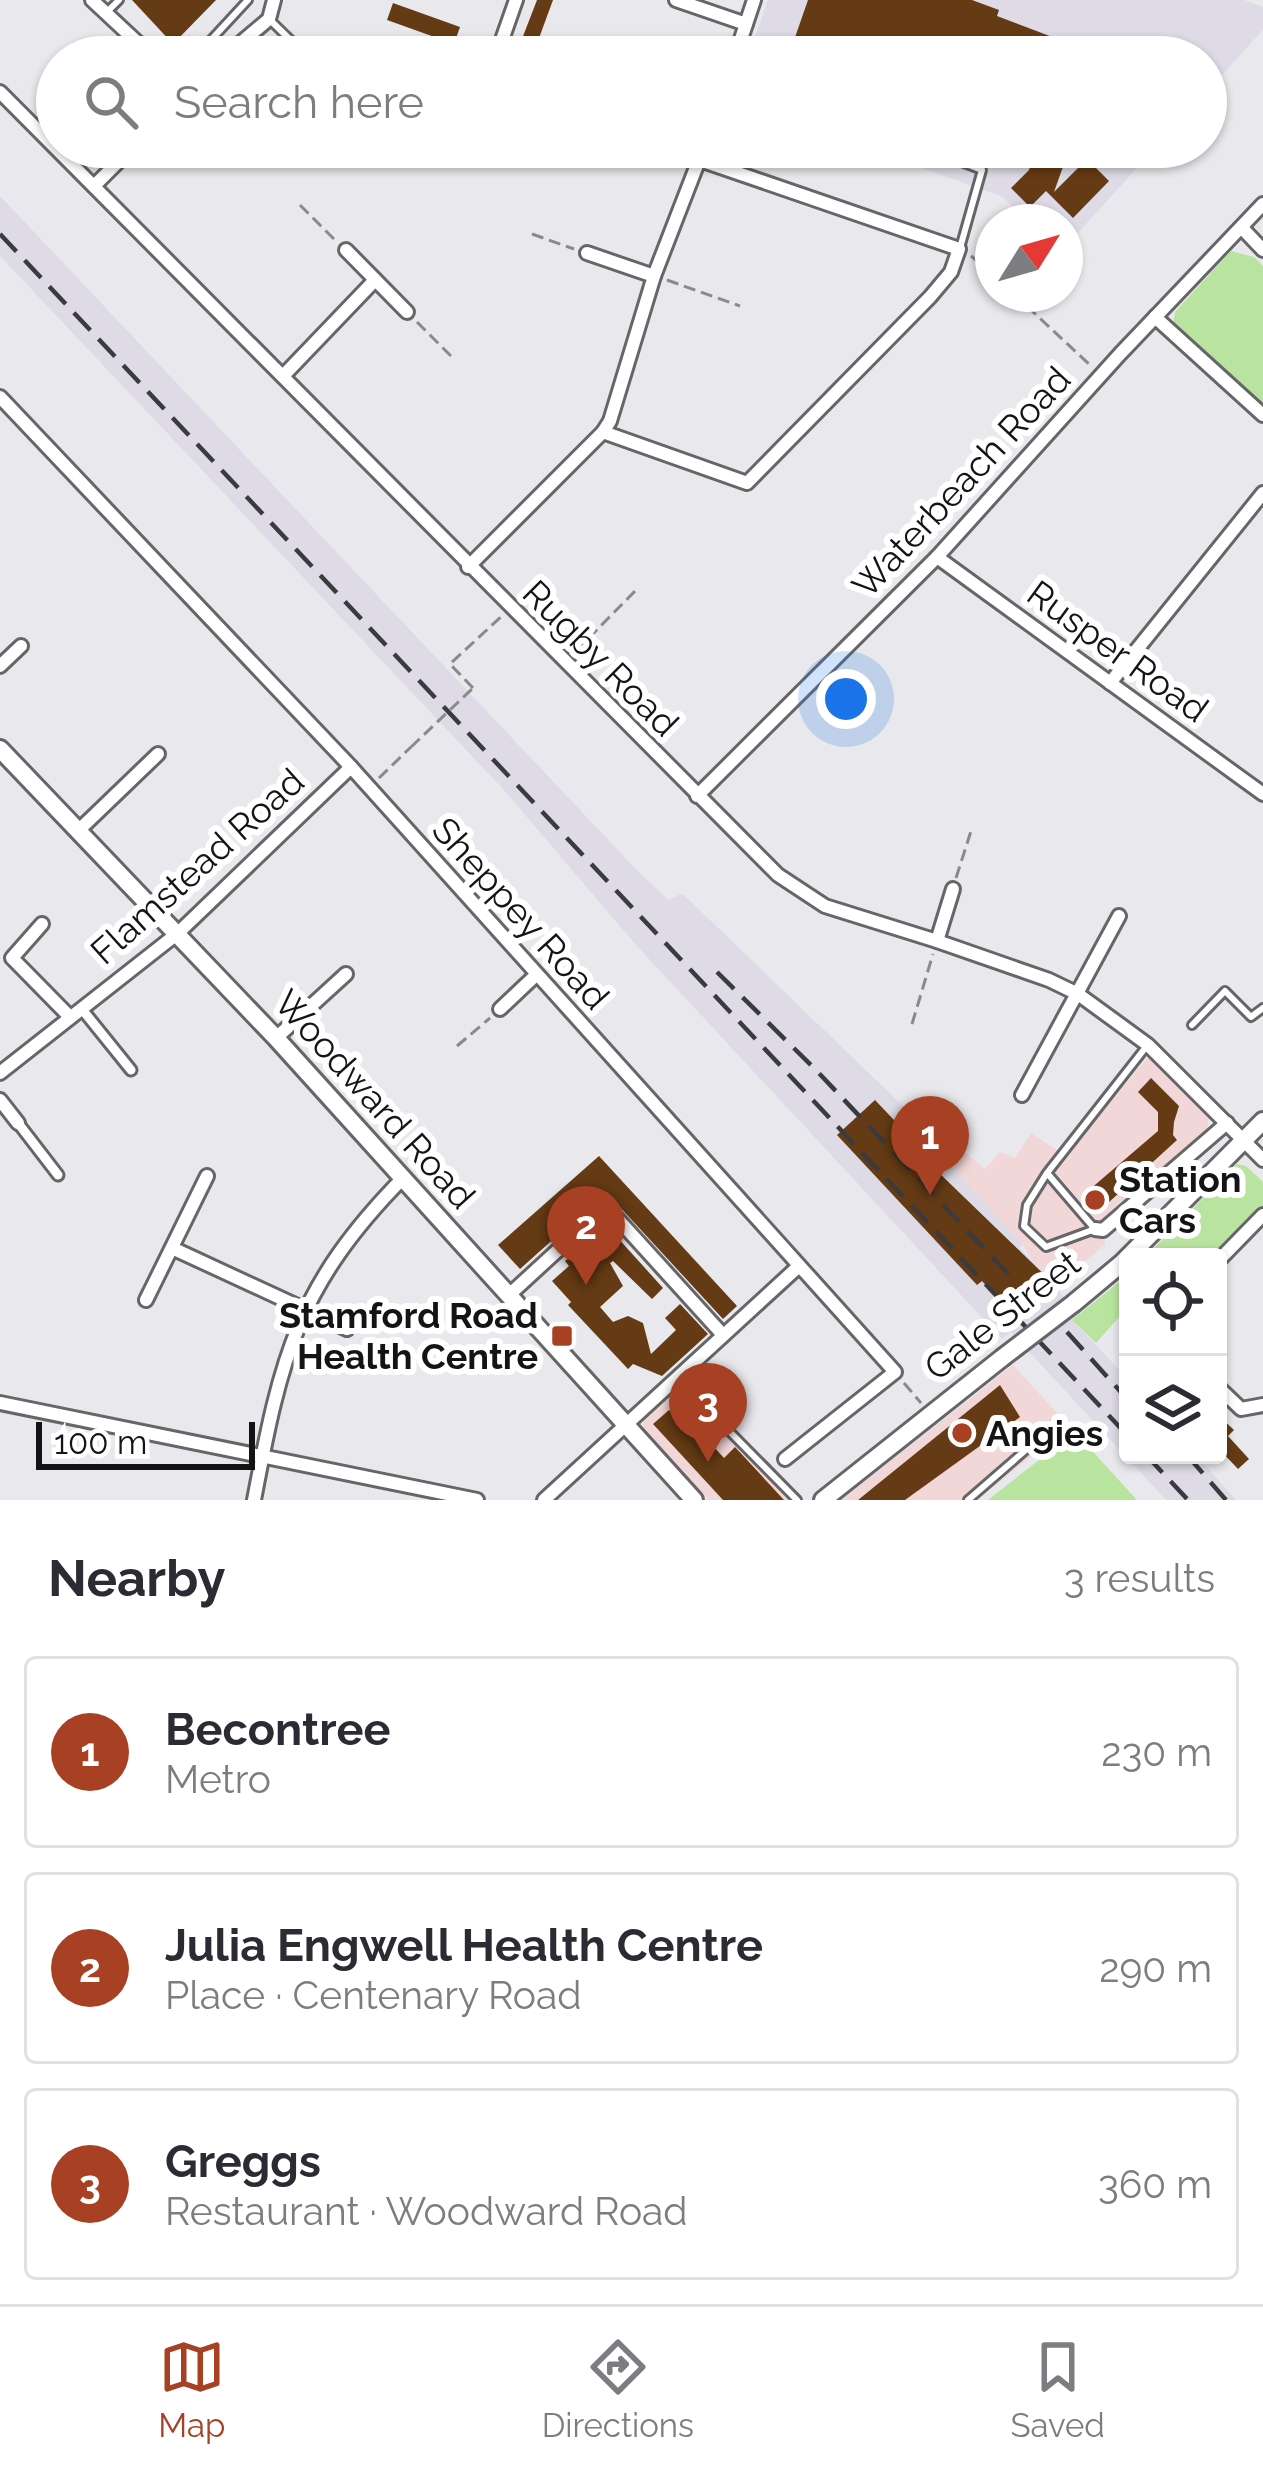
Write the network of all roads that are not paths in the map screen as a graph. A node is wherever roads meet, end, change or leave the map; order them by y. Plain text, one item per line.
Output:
1 (92, 0) edge
2 (119, 0) edge
3 (248, 0) edge
4 (274, 0) edge
5 (516, 0) edge
6 (676, 0) edge
7 (754, 0) edge
8 (106, 14) junction
9 (269, 19) junction
10 (746, 23) junction
11 (130, 36) edge
12 (215, 36) edge
13 (249, 36) edge
14 (286, 36) edge
15 (503, 36) edge
16 (742, 36) edge
17 (0, 92) edge
18 (36, 128) edge
19 (76, 168) edge
20 (112, 168) edge
21 (696, 168) edge
22 (742, 168) edge
23 (977, 168) edge
24 (94, 186) junction
25 (1263, 205) edge
26 (1242, 228) junction
27 (959, 249) junction
28 (346, 250) road end
29 (1263, 250) edge
30 (587, 253) road end
31 (654, 276) junction
32 (374, 280) junction
33 (407, 312) road end
34 (1154, 317) junction
35 (283, 376) junction
36 (0, 397) edge
37 (1263, 415) edge
38 (603, 432) junction
39 (1263, 493) edge
40 (937, 557) junction
41 (468, 567) junction
42 (21, 646) dead end
43 (0, 666) edge
44 (1109, 683) junction
45 (0, 749) edge
46 (158, 754) dead end
47 (351, 767) junction
48 (1262, 790) edge
49 (697, 796) junction
50 (79, 830) junction
51 (953, 890) road end
52 (1119, 916) dead end
53 (42, 924) dead end
54 (178, 933) junction
55 (937, 940) junction
56 (0, 947) edge
57 (12, 958) junction
58 (346, 974) dead end
59 (536, 975) junction
60 (1078, 994) junction
61 (1263, 1008) edge
62 (500, 1009) road end
63 (75, 1012) junction
64 (1192, 1024) dead end
65 (276, 1038) junction
66 (1148, 1045) junction
67 (130, 1070) dead end
68 (0, 1073) edge
69 (1022, 1095) dead end
70 (0, 1100) edge
71 (1263, 1121) edge
72 (18, 1123) joint
73 (1227, 1123) junction
74 (1244, 1141) junction
75 (1263, 1160) edge
76 (58, 1174) dead end
77 (1047, 1174) junction
78 (207, 1176) dead end
79 (403, 1178) junction
80 (1263, 1216) edge
81 (1095, 1229) junction
82 (172, 1248) junction
83 (1227, 1252) edge
84 (799, 1266) junction
85 (508, 1294) junction
86 (146, 1300) dead end
87 (305, 1307) junction
88 (346, 1330) dead end
89 (723, 1335) junction
90 (676, 1377) junction
91 (1227, 1396) edge
92 (0, 1403) edge
93 (1263, 1405) edge
94 (1058, 1422) dead end
95 (626, 1423) junction
96 (262, 1457) junction
97 (785, 1459) dead end
98 (254, 1500) edge
99 (477, 1500) edge
100 (544, 1500) edge
101 (694, 1500) edge
102 (797, 1500) edge
103 (823, 1500) edge
104 (968, 1500) edge

1 - 8 street
2 - 8 lane
3 - 12 lane
4 - 9 street
5 - 15 street
6 - 10 street
7 - 10 street
8 - 11 street
9 - 13 street
9 - 14 lane
10 - 16 street
17 - 18 street, Rugby Road
19 - 24 street, Rugby Road
20 - 24 street
21 - 31 street
22 - 27 street
23 - 27 lane
24 - 35 street, Rugby Road
25 - 26 street, Waterbeach Road
26 - 29 street
26 - 34 street, Waterbeach Road
27 - 38 street
28 - 32 street
30 - 31 street
31 - 38 street
32 - 33 street
32 - 35 street
34 - 37 street
34 - 40 street, Waterbeach Road
35 - 41 street, Rugby Road
36 - 47 street, Sheppey Road
38 - 41 street
39 - 44 street
40 - 44 street, Rusper Road
40 - 49 street, Waterbeach Road
41 - 49 street, Rugby Road
42 - 43 street
44 - 48 street, Rusper Road
45 - 50 street, Woodward Road
46 - 50 street
47 - 54 street, Flamstead Road
47 - 59 street, Sheppey Road
49 - 55 street, Rugby Road
50 - 54 street, Woodward Road
51 - 55 street
52 - 60 street
53 - 57 street
54 - 63 street, Flamstead Road
54 - 65 street, Woodward Road
55 - 60 street, Rugby Road
56 - 57 lane
57 - 63 street
58 - 65 street
59 - 62 street
59 - 84 street, Sheppey Road
60 - 66 street, Rugby Road
60 - 69 street
61 - 64 lane
63 - 67 street, Flamstead Road
63 - 68 street, Flamstead Road
65 - 79 street, Woodward Road
66 - 73 street, Rugby Road
66 - 77 lane
70 - 72 street
71 - 74 street, Gale Street
72 - 76 street
73 - 74 street, Rugby Road
73 - 81 street, Gale Street
74 - 75 street, Rugby Road
74 - 103 street, Gale Street, bridge
77 - 81 lane
77 - 81 lane
78 - 82 street
79 - 85 street, Woodward Road
79 - 87 street
80 - 83 street
82 - 86 street
82 - 87 street
84 - 89 street
84 - 97 street, Sheppey Road
85 - 89 street
85 - 95 street, Woodward Road
87 - 88 street
87 - 96 street
89 - 90 street
90 - 95 street
90 - 102 lane
91 - 93 street
92 - 96 street
94 - 104 lane
95 - 100 street
95 - 101 street, Woodward Road
96 - 98 street
96 - 99 street

